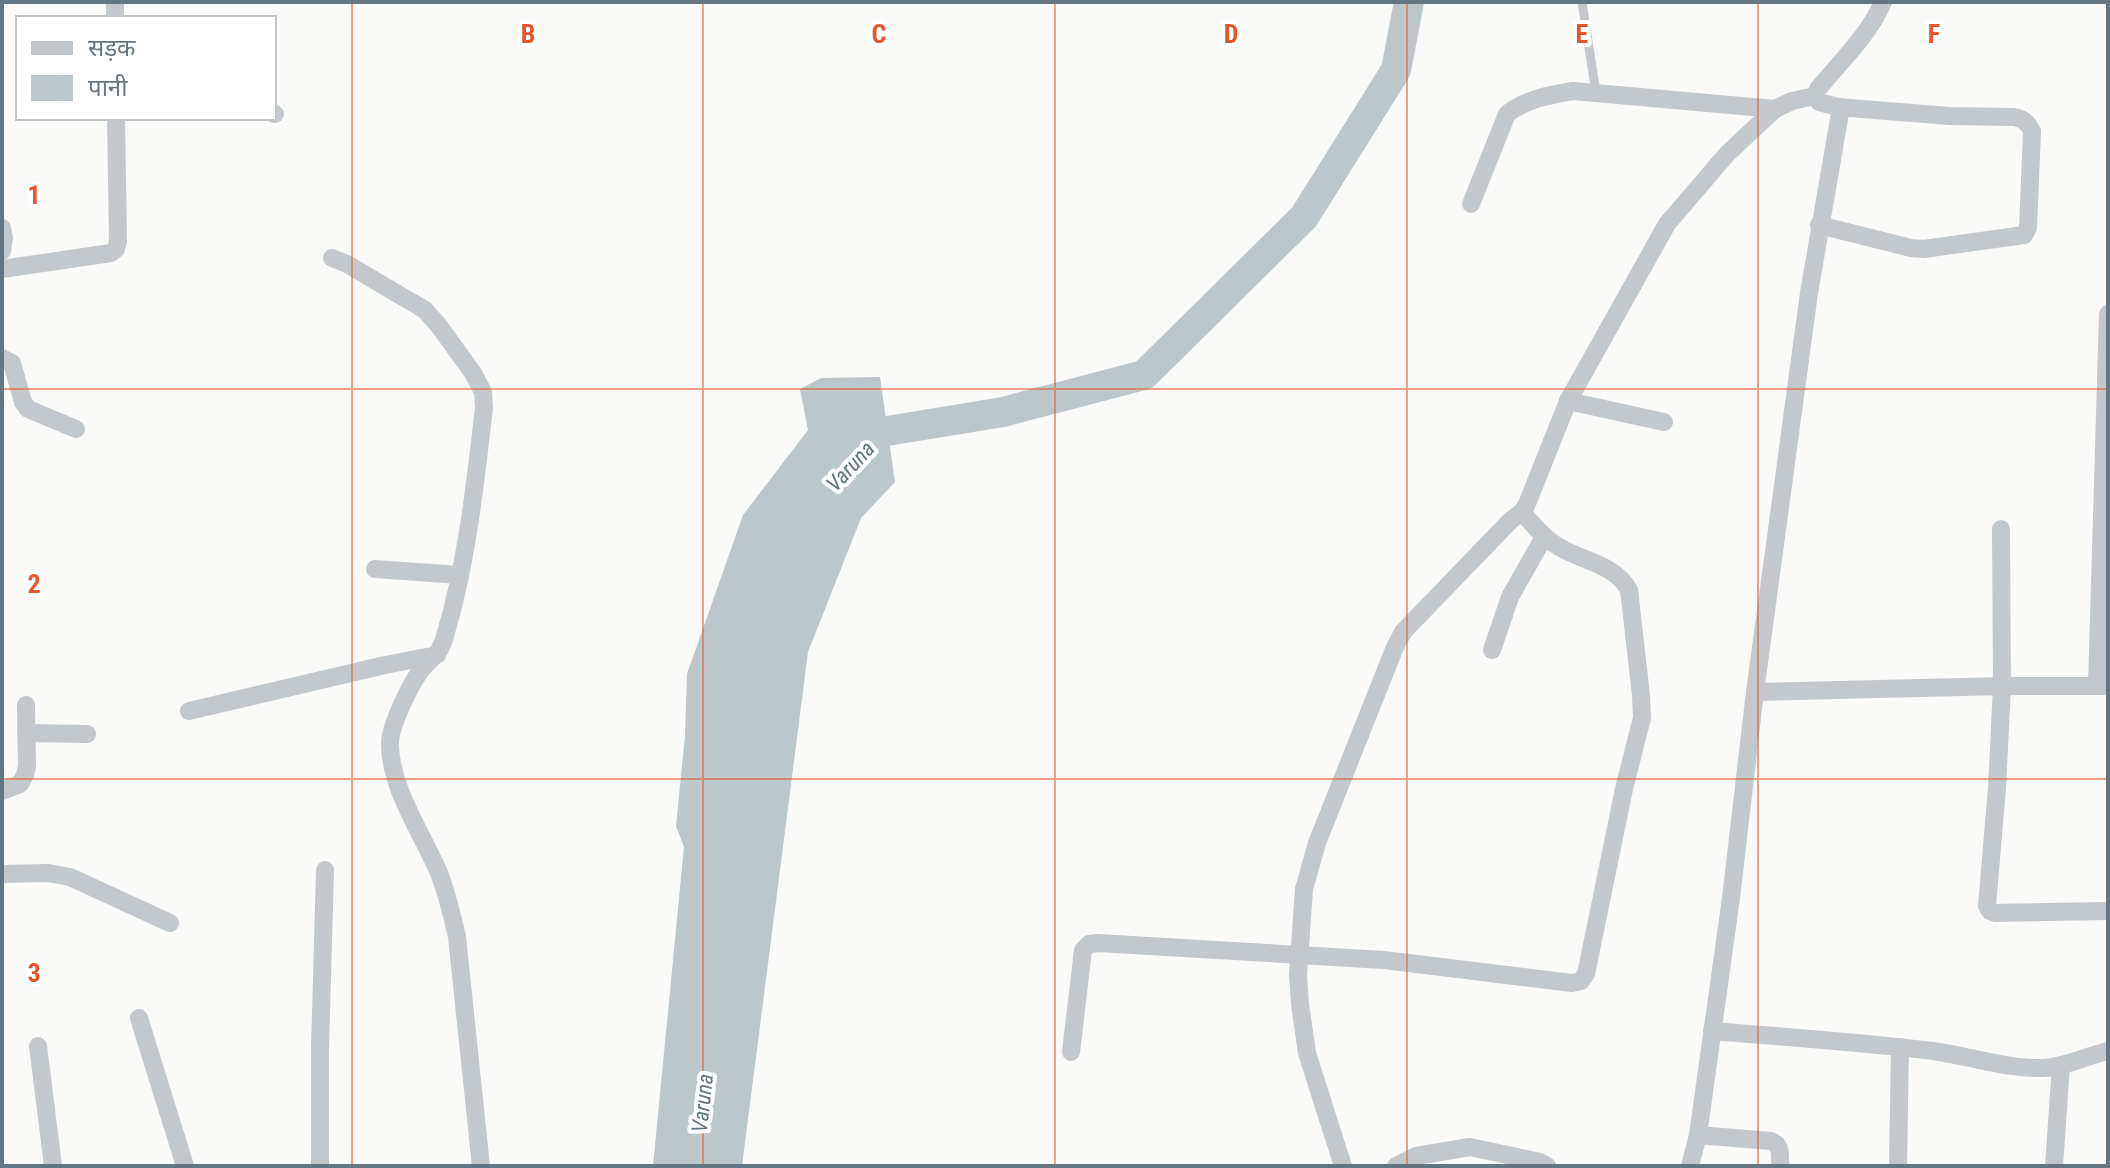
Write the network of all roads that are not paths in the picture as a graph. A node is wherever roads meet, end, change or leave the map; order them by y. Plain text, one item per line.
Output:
1 (1582, 2) edge
2 (1883, 2) edge
3 (1596, 93) junction
4 (1815, 96) junction
5 (1838, 107) junction
6 (1775, 109) junction
7 (116, 120) edge
8 (1471, 204) dead end
9 (1819, 225) junction
10 (2, 228) edge
11 (2, 251) edge
12 (332, 258) dead end
13 (2, 269) edge
14 (2108, 314) edge
15 (2, 358) edge
16 (1568, 401) junction
17 (1664, 422) dead end
18 (76, 429) dead end
19 (1522, 512) junction
20 (2001, 529) dead end
21 (1544, 537) junction
22 (375, 569) dead end
23 (460, 575) junction
24 (1492, 650) dead end
25 (437, 655) junction
26 (2002, 686) junction
27 (2102, 686) edge
28 (1755, 692) junction
29 (26, 705) dead end
30 (189, 711) dead end
31 (26, 733) junction
32 (87, 734) dead end
33 (2, 791) edge
34 (325, 870) dead end
35 (2, 874) edge
36 (2108, 911) edge
37 (170, 923) dead end
38 (1300, 954) junction
39 (139, 1018) dead end
40 (1712, 1031) junction
41 (38, 1046) dead end
42 (1900, 1047) junction
43 (2108, 1051) edge
44 (1071, 1052) dead end
45 (2061, 1065) junction
46 (1698, 1135) junction
47 (1443, 1158) edge
48 (53, 1166) edge
49 (185, 1166) edge
50 (320, 1166) edge
51 (481, 1166) edge
52 (1343, 1166) edge
53 (1396, 1166) edge
54 (1547, 1166) edge
55 (1690, 1166) edge
56 (1781, 1166) edge
57 (1898, 1166) edge
58 (2054, 1166) edge

1 - 3 lane
2 - 4 street
3 - 6 street
3 - 8 street
4 - 5 street
4 - 6 street
5 - 9 street
5 - 9 street
6 - 16 street
7 - 13 street
9 - 28 street
10 - 11 street
12 - 23 street
14 - 27 street
15 - 18 street
16 - 17 street
16 - 19 street
19 - 21 street
19 - 38 street
20 - 26 street
21 - 24 street
21 - 38 street
22 - 23 street
23 - 25 street
25 - 30 street
25 - 51 street
26 - 27 street
26 - 28 street
26 - 36 street
28 - 40 street
29 - 31 street
31 - 32 street
31 - 33 street
34 - 50 street
35 - 37 street
38 - 44 street
38 - 52 street
39 - 49 street
40 - 42 street
40 - 46 street
41 - 48 street
42 - 45 street
42 - 57 street
43 - 45 street
45 - 58 street
46 - 55 street
46 - 56 street
47 - 53 street
47 - 54 street

